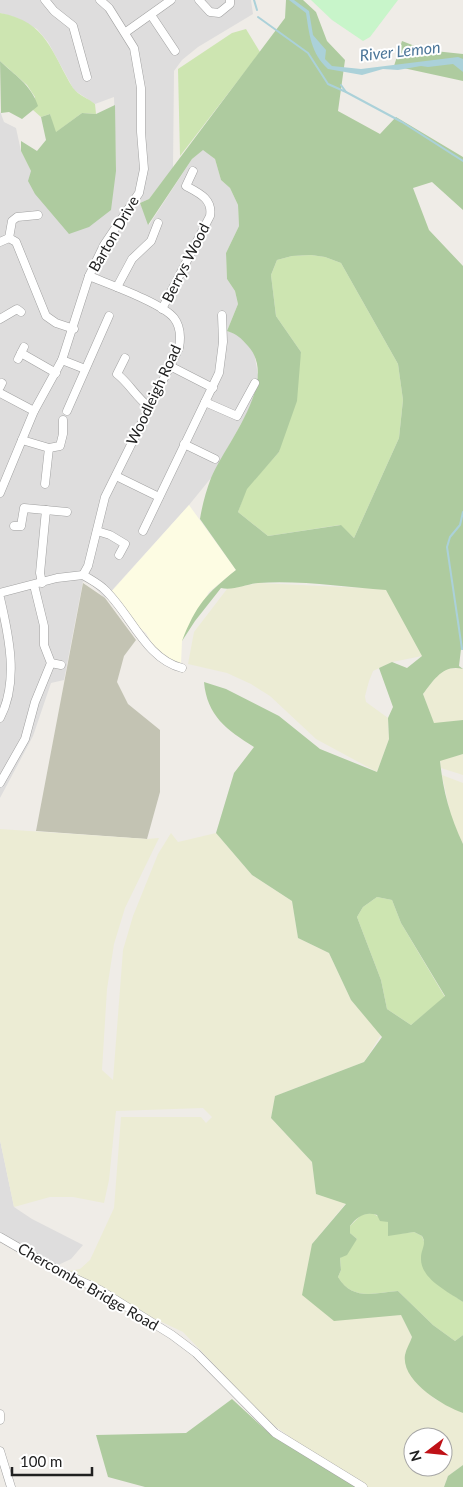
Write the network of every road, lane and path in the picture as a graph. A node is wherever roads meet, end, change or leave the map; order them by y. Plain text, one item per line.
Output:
1 (45, 0) edge
2 (100, 0) edge
3 (171, 0) edge
4 (199, 0) edge
5 (230, 0) edge
6 (151, 15) junction
7 (126, 32) junction
8 (175, 51) dead end
9 (84, 74) dead end
10 (193, 171) dead end
11 (38, 215) dead end
12 (158, 223) dead end
13 (9, 238) junction
14 (0, 242) edge
15 (89, 276) junction
16 (117, 287) junction
17 (162, 309) junction
18 (21, 312) dead end
19 (222, 315) dead end
20 (109, 316) dead end
21 (0, 319) edge
22 (74, 329) junction
23 (21, 353) dead end
24 (124, 358) dead end
25 (62, 360) junction
26 (170, 366) junction
27 (86, 369) junction
28 (56, 373) junction
29 (255, 383) dead end
30 (212, 388) junction
31 (0, 393) edge
32 (205, 402) junction
33 (148, 407) junction
34 (34, 411) junction
35 (22, 440) junction
36 (184, 444) junction
37 (49, 448) junction
38 (215, 459) dead end
39 (116, 476) junction
40 (45, 484) dead end
41 (0, 493) edge
42 (159, 497) junction
43 (46, 510) junction
44 (67, 512) dead end
45 (14, 526) dead end
46 (96, 531) junction
47 (143, 531) dead end
48 (119, 555) dead end
49 (83, 575) junction
50 (38, 584) junction
51 (0, 593) edge
52 (0, 598) edge
53 (1, 608) edge
54 (51, 663) junction
55 (61, 665) dead end
56 (182, 668) dead end
57 (3, 703) edge
58 (0, 718) edge
59 (0, 783) edge
60 (0, 1237) edge
61 (0, 1414) edge
62 (0, 1420) edge
63 (0, 1451) edge
64 (11, 1487) edge
65 (362, 1487) edge

1 - 9 street
2 - 7 street, Barton Drive
3 - 6 street
4 - 5 street
6 - 7 street
6 - 8 street
7 - 15 street, Barton Drive
10 - 17 street, Berrys Wood
11 - 13 street
12 - 16 street
13 - 14 street
13 - 22 street
15 - 16 street, Woodleigh Road
15 - 22 street, Barton Drive
16 - 17 street, Woodleigh Road
17 - 26 street, Woodleigh Road
18 - 21 street
19 - 30 street
20 - 27 street
22 - 25 street, Barton Drive
23 - 28 street
24 - 33 street
25 - 27 street
25 - 28 street, Barton Drive
26 - 30 street
26 - 33 street, Woodleigh Road
27 - 37 street
28 - 34 street, Barton Drive
29 - 32 street
30 - 32 street
31 - 34 street
32 - 36 street
33 - 39 street, Woodleigh Road
34 - 35 street, Barton Drive
35 - 37 street
35 - 41 street, Barton Drive
36 - 38 street
36 - 42 street
37 - 40 street
39 - 42 street
39 - 46 street, Woodleigh Road
42 - 47 street
43 - 44 street
43 - 45 street
43 - 50 street
46 - 48 street
46 - 49 street, Woodleigh Road
49 - 50 street
49 - 56 street
50 - 51 street
50 - 54 street
52 - 53 street
53 - 57 street
54 - 55 street
54 - 59 street
57 - 58 street
60 - 65 street, Chercombe Bridge Road
61 - 62 street
63 - 64 street

